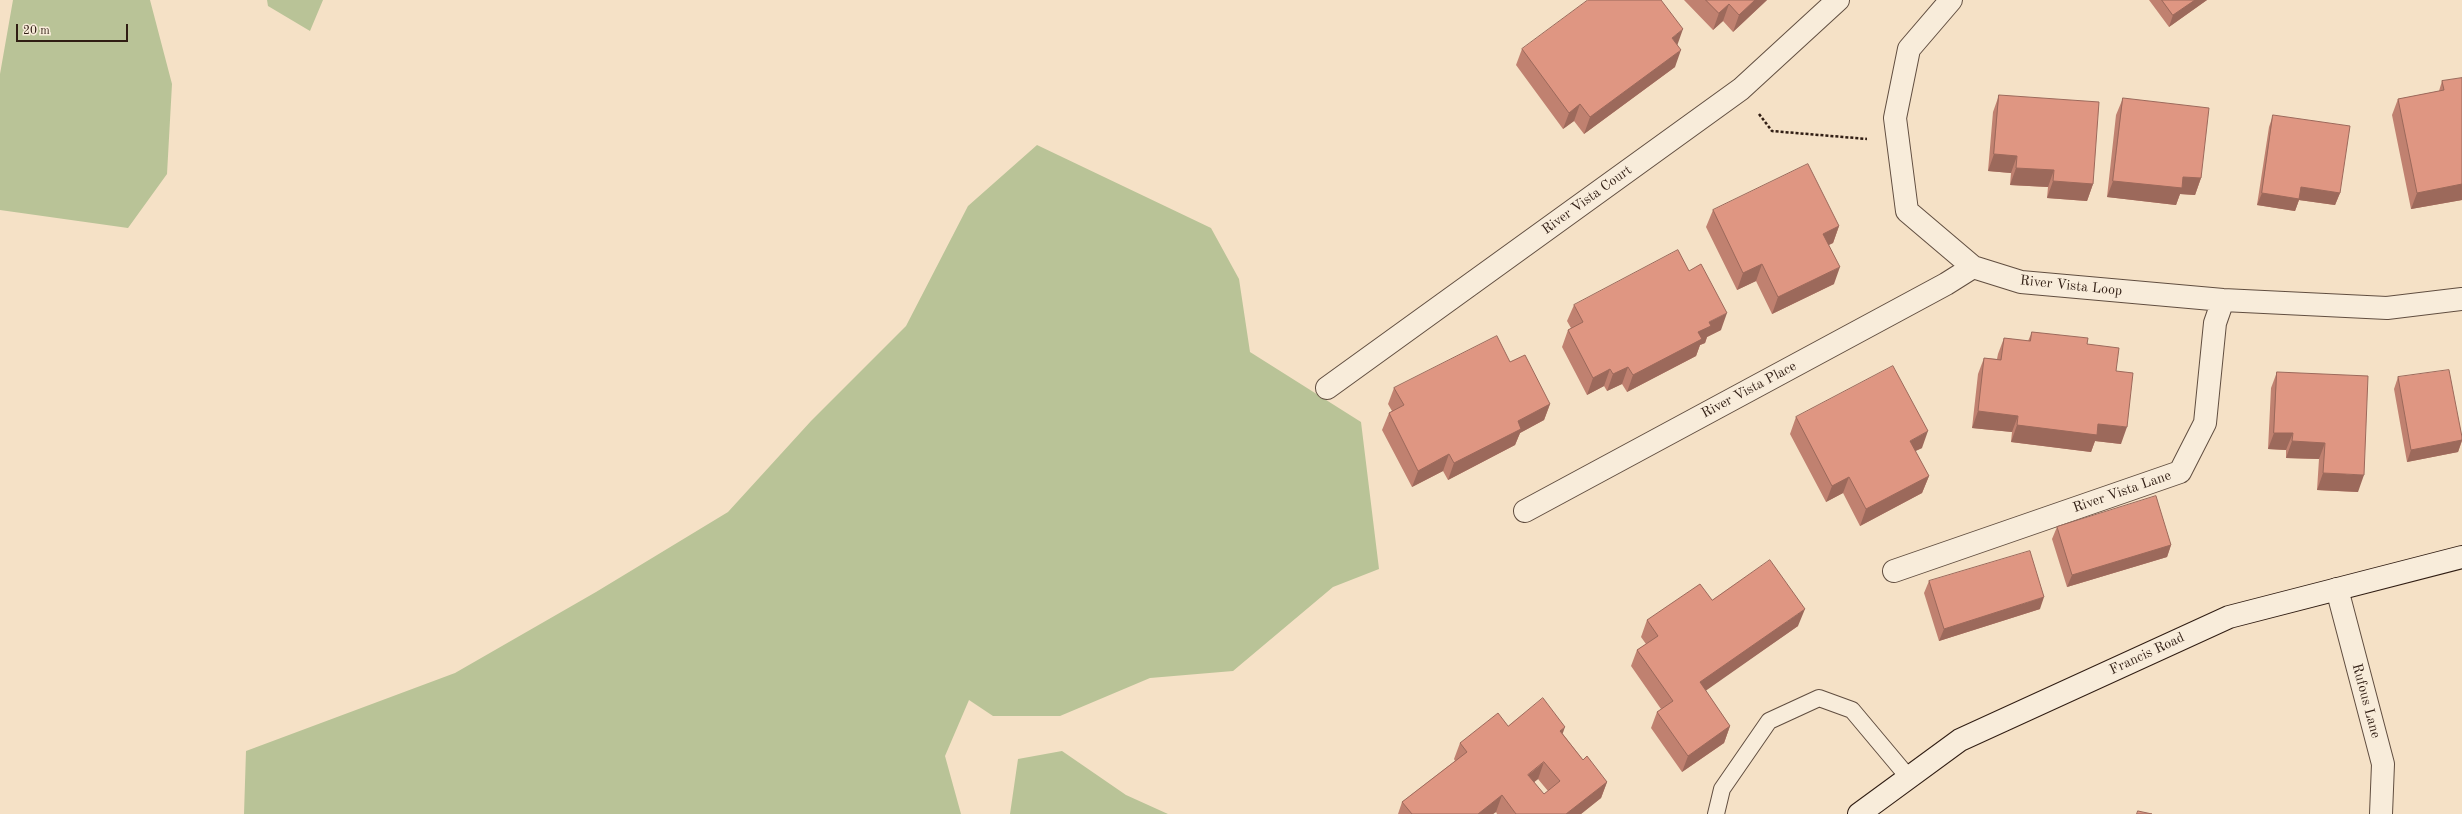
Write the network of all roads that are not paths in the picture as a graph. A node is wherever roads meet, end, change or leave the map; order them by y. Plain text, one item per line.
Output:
1 (1838, 0) edge
2 (1951, 0) edge
3 (1973, 267) junction
4 (2462, 299) edge
5 (2223, 300) junction
6 (1327, 388) dead end
7 (1525, 511) dead end
8 (2462, 557) edge
9 (1894, 571) dead end
10 (2337, 590) junction
11 (1909, 778) junction
12 (1716, 814) edge
13 (1859, 814) edge
14 (2381, 814) edge

1 - 6 street, River Vista Court
2 - 3 street, River Vista Loop
3 - 5 street, River Vista Loop
3 - 7 street, River Vista Place
4 - 5 street, River Vista Loop
5 - 9 street, River Vista Lane
8 - 10 street, Francis Road
10 - 11 street, Francis Road
10 - 14 street, Rufous Lane
11 - 12 lane
11 - 13 street, Francis Road

